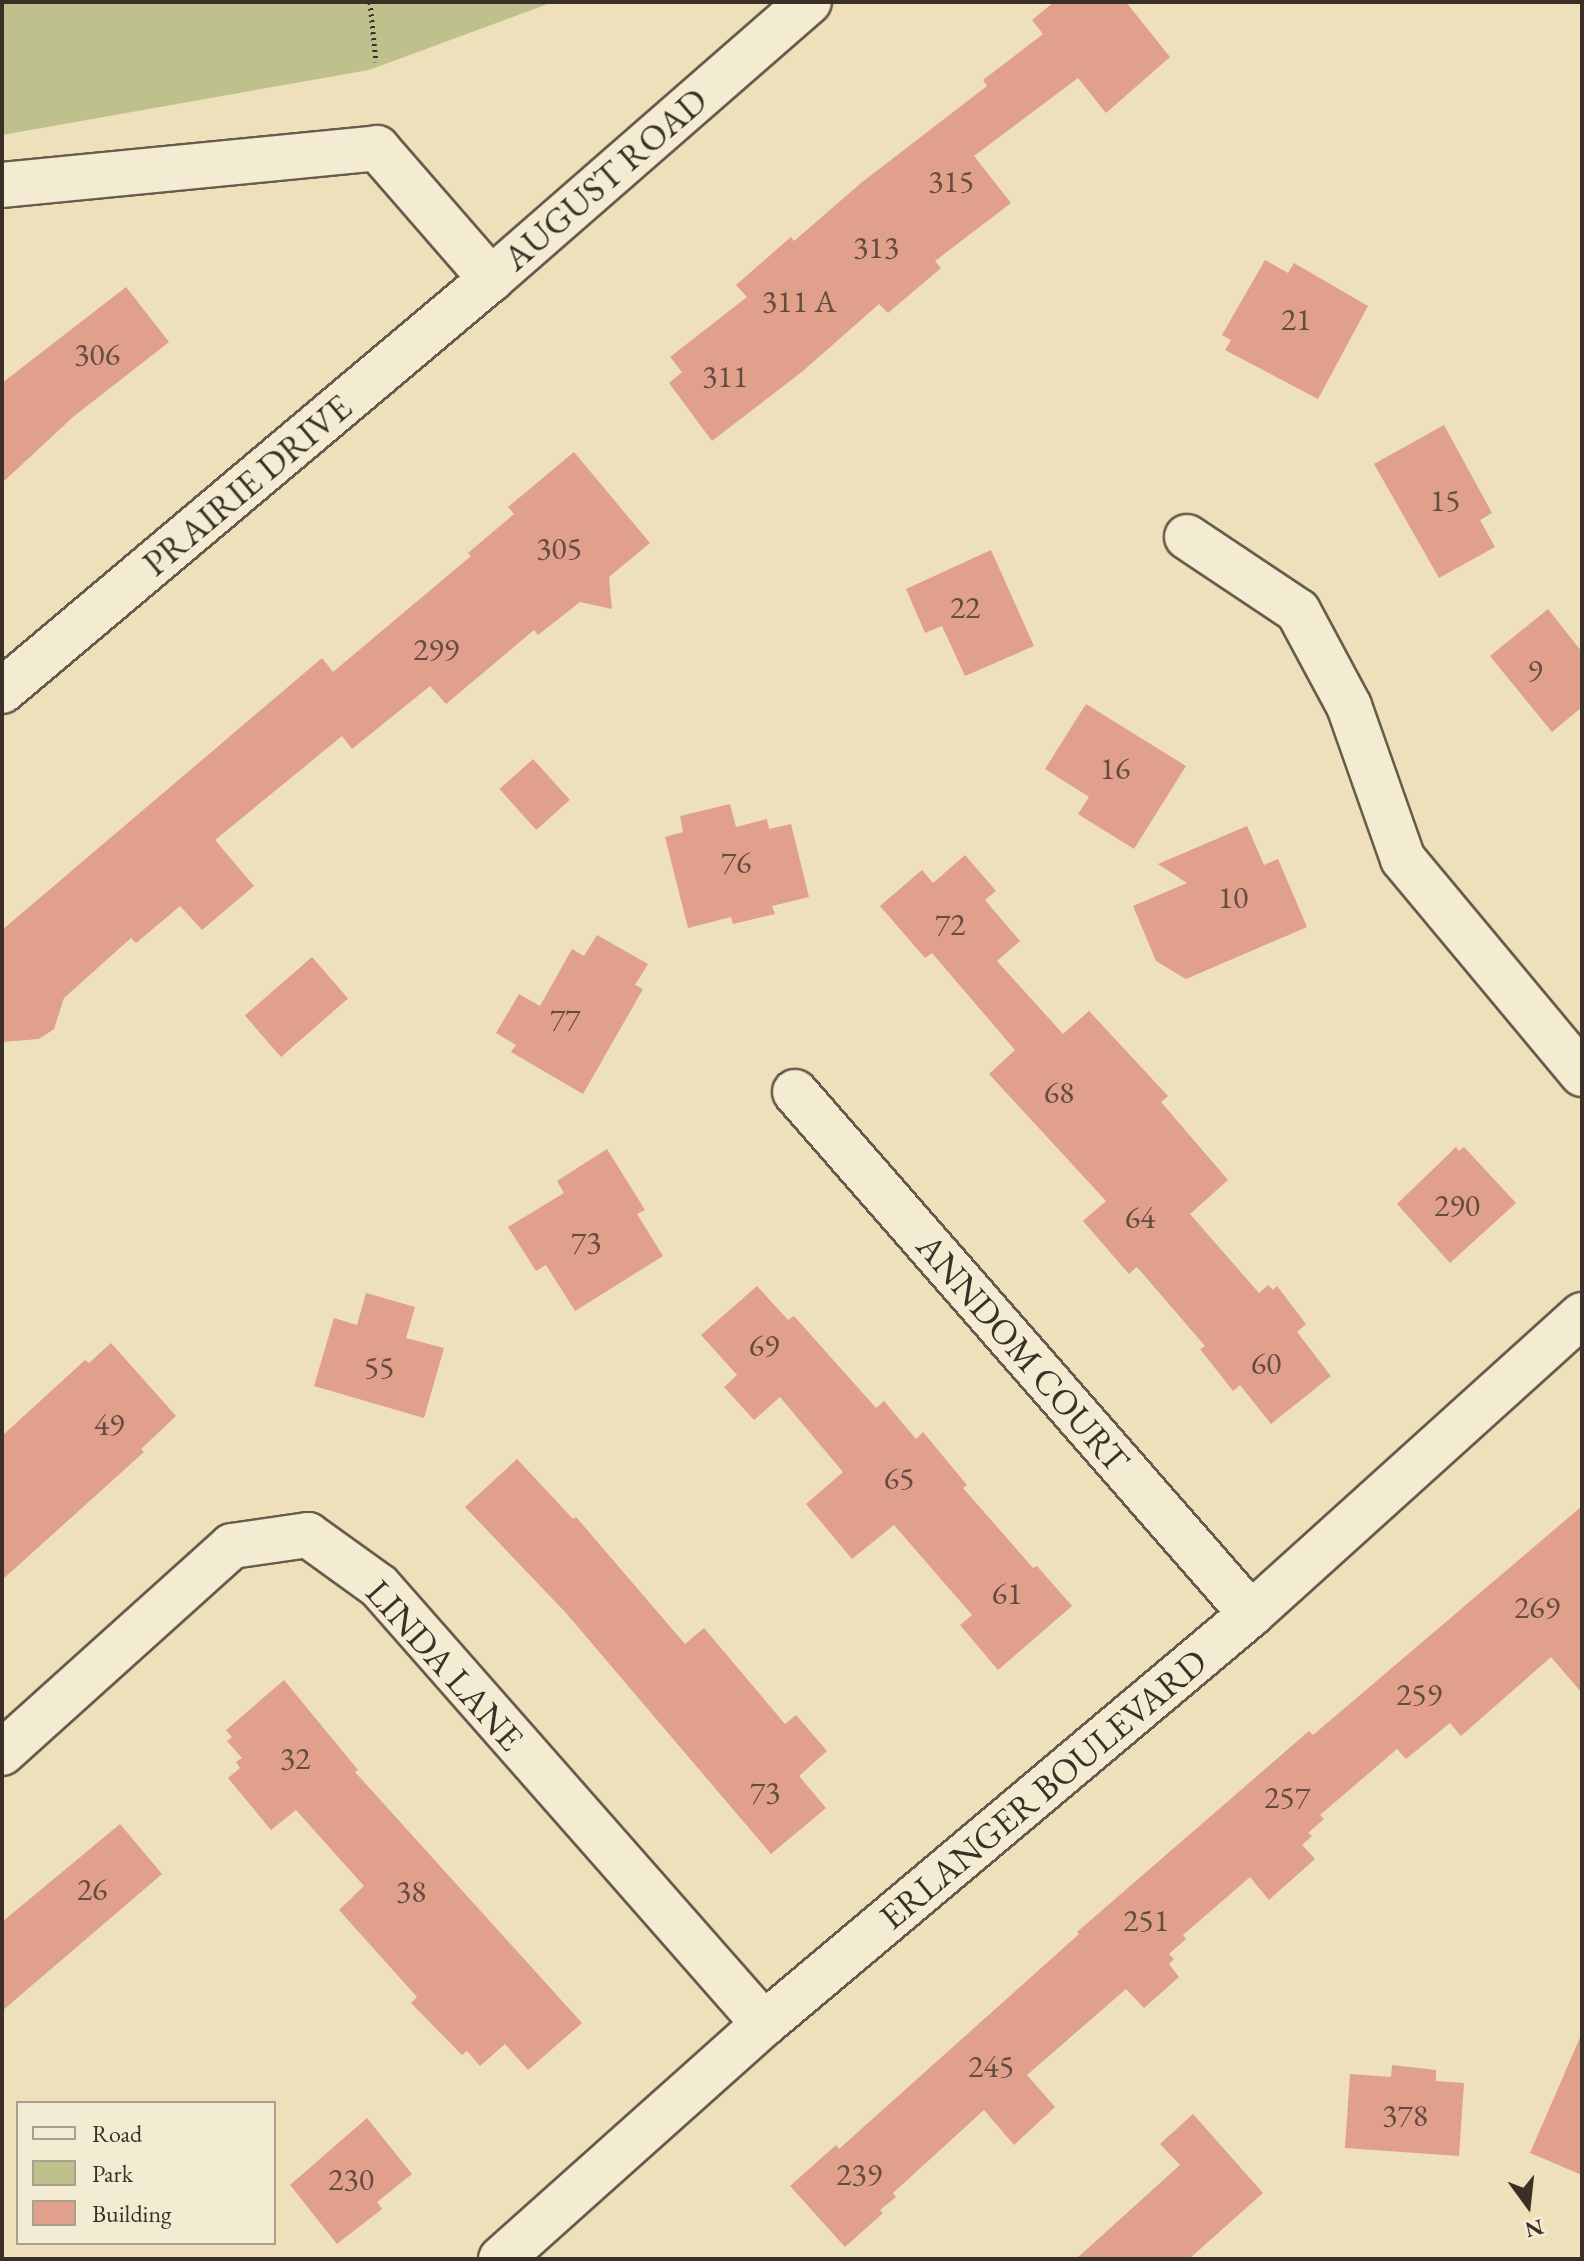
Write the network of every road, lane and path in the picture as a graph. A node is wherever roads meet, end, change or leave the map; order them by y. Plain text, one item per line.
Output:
1 (370, 2) edge
2 (809, 2) edge
3 (376, 62) dead end
4 (2, 185) edge
5 (491, 279) junction
6 (1187, 537) dead end
7 (2, 691) edge
8 (1582, 1074) edge
9 (795, 1092) dead end
10 (1582, 1315) edge
11 (1251, 1614) junction
12 (2, 1753) edge
13 (764, 2024) junction
14 (501, 2259) edge

1 - 3 path
2 - 5 street, AUGUST ROAD
4 - 5 street, AUGUST ROAD
5 - 7 street, PRAIRIE DRIVE
6 - 8 street
9 - 11 street, ANNDOM COURT
10 - 11 street, ERLANGER BOULEVARD
11 - 13 street, ERLANGER BOULEVARD
12 - 13 street, LINDA LANE
13 - 14 street, ERLANGER BOULEVARD

